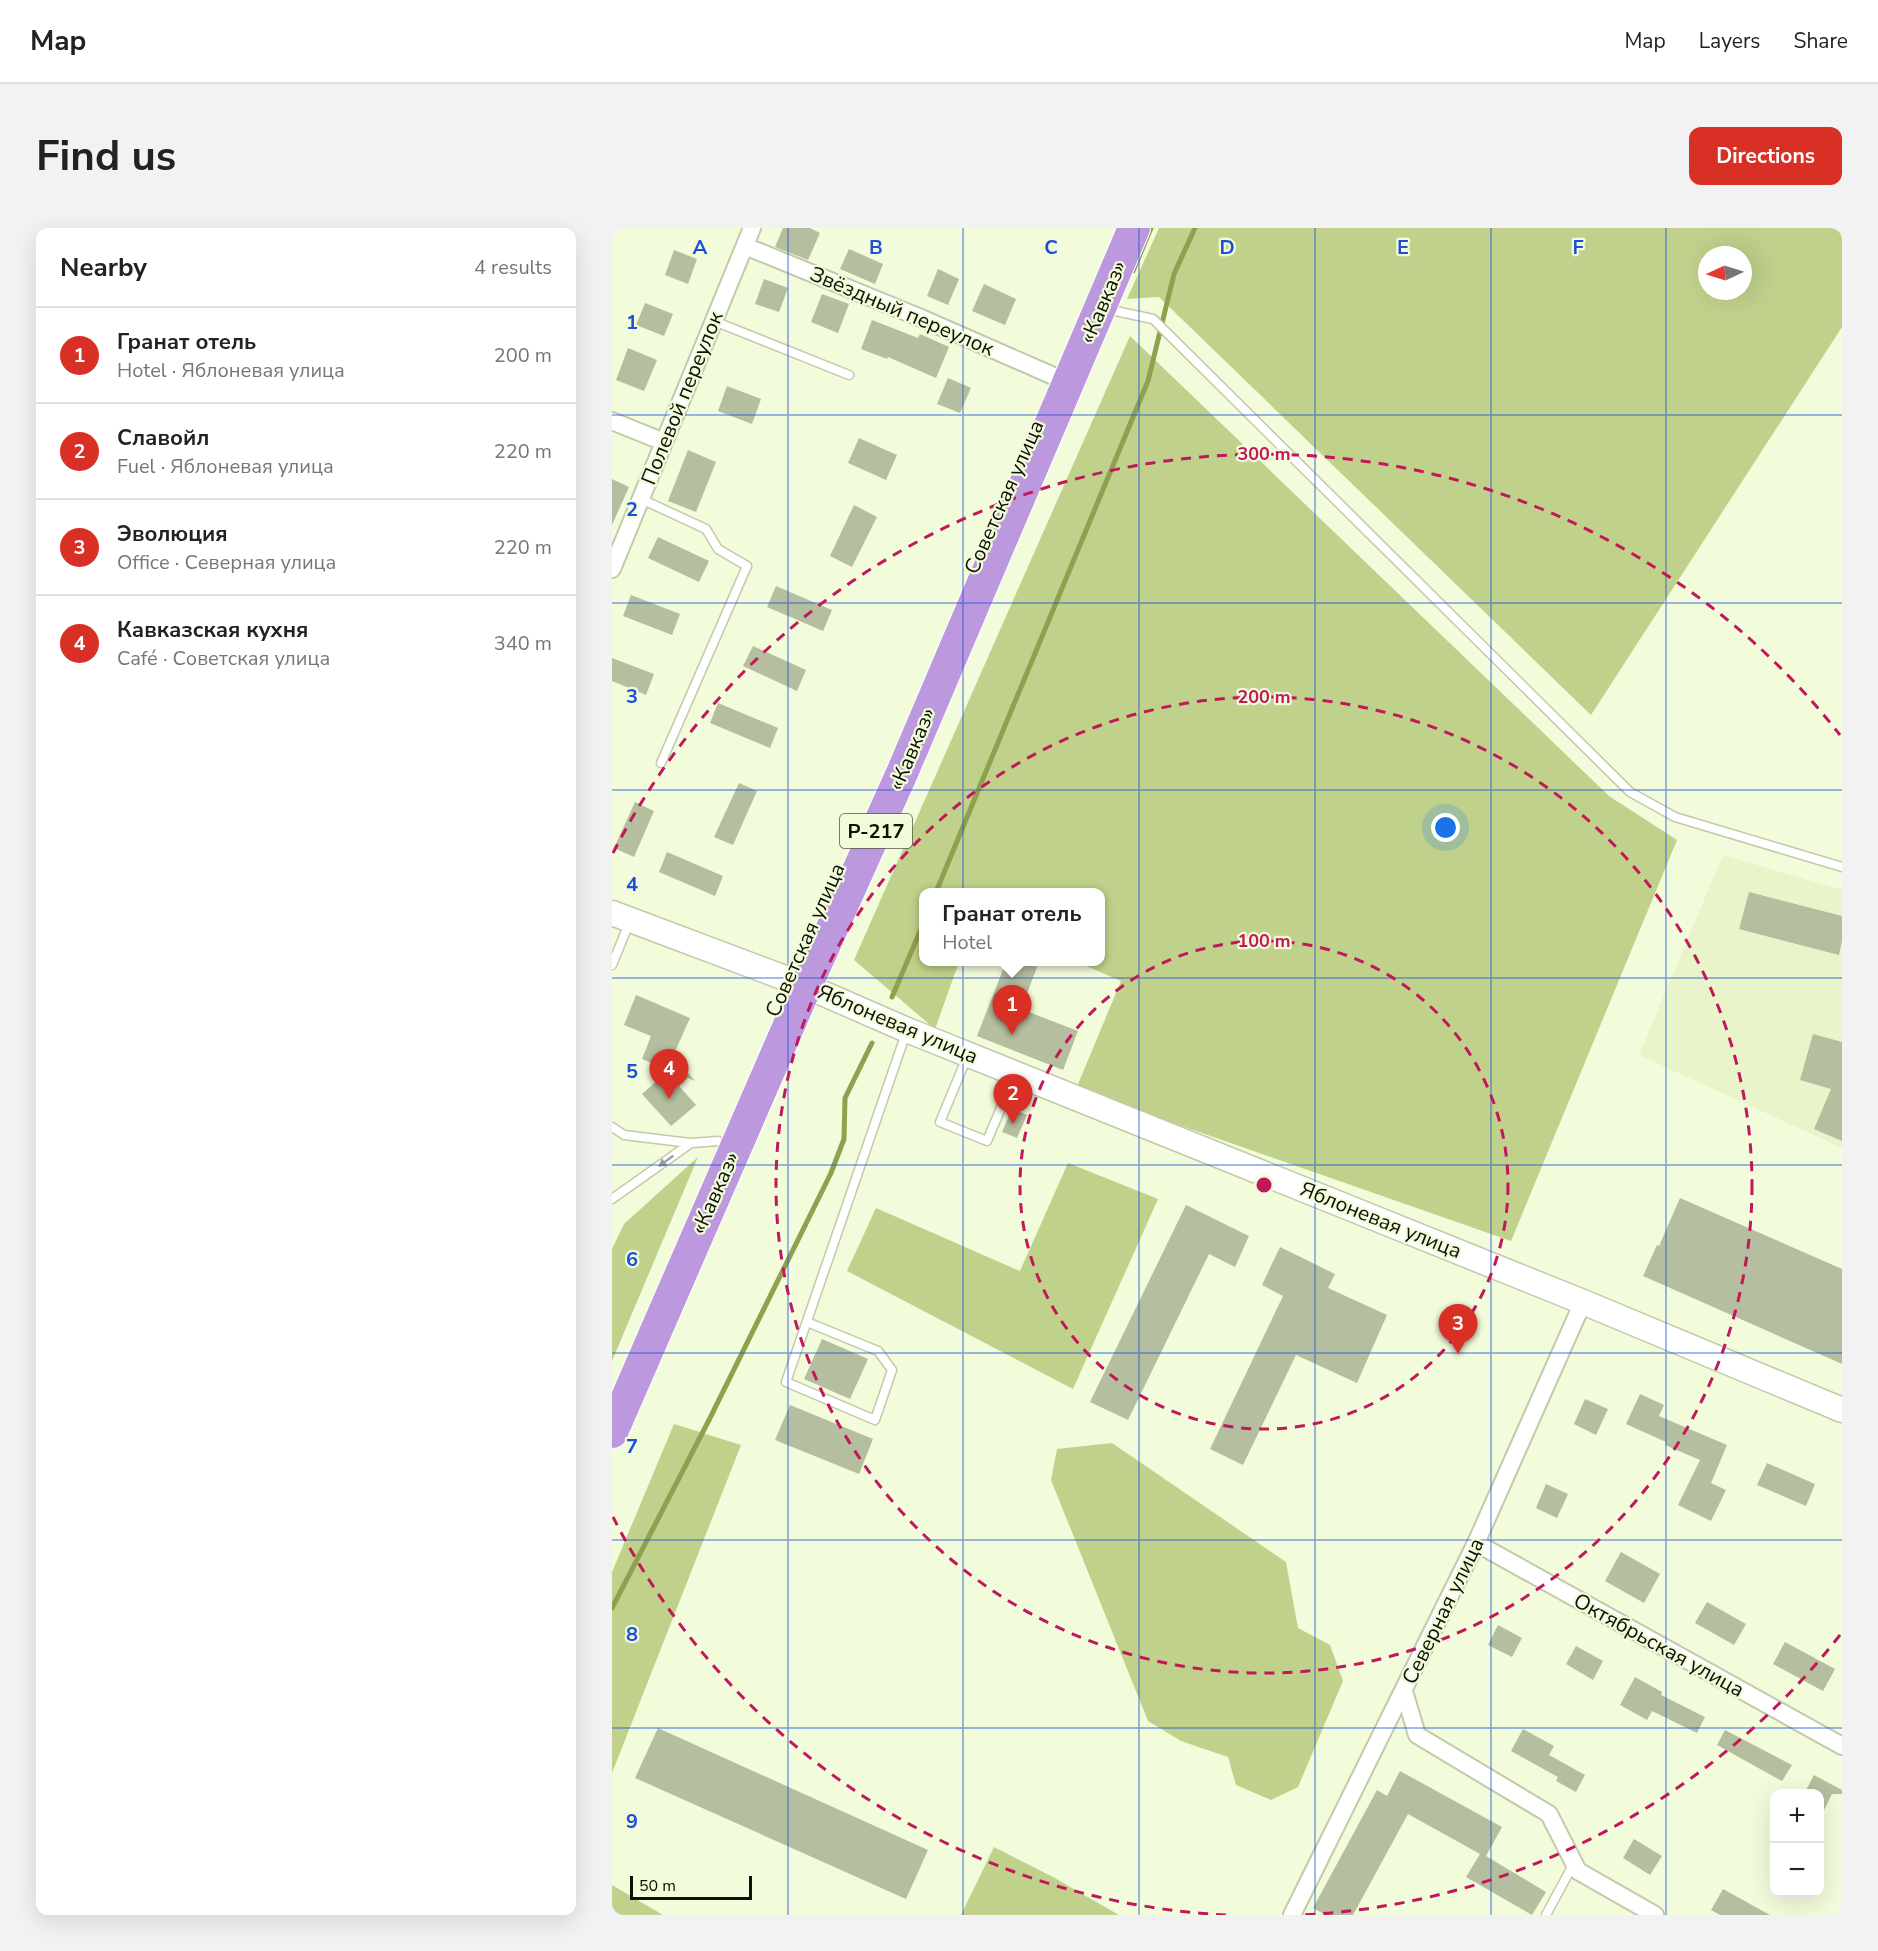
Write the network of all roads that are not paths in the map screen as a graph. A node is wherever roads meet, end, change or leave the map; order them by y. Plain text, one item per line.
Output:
1 (752, 228) edge
2 (1125, 228) edge
3 (1134, 228) edge
4 (745, 246) junction
5 (1096, 306) junction
6 (714, 321) junction
7 (849, 375) dead end
8 (1058, 378) junction
9 (612, 421) edge
10 (664, 442) junction
11 (640, 499) junction
12 (617, 545) edge
13 (612, 569) edge
14 (661, 763) dead end
15 (1842, 867) edge
16 (621, 916) edge
17 (612, 965) edge
18 (796, 982) junction
19 (907, 1030) junction
20 (968, 1054) junction
21 (1016, 1073) junction
22 (612, 1127) edge
23 (705, 1142) junction
24 (612, 1199) edge
25 (1583, 1302) junction
26 (807, 1322) junction
27 (612, 1394) edge
28 (1842, 1410) edge
29 (612, 1432) edge
30 (1476, 1543) junction
31 (1404, 1692) junction
32 (1842, 1746) edge
33 (1574, 1863) junction
34 (1292, 1915) edge
35 (1546, 1915) edge
36 (1655, 1915) edge

1 - 4 street, Полевой переулок
2 - 5 highway, Советская улица / Р-217
3 - 5 highway, «Кавказ» / Р-217
4 - 6 street, Полевой переулок
4 - 8 street, Звёздный переулок
5 - 8 highway, Советская улица / Р-217
5 - 15 lane
5 - 18 highway, «Кавказ» / Р-217
6 - 7 lane
6 - 10 street, Полевой переулок
8 - 18 highway, Советская улица / Р-217
9 - 10 street
10 - 11 street, Полевой переулок
11 - 12 street, Полевой переулок
11 - 14 lane
12 - 13 street, Полевой переулок
16 - 17 lane
16 - 18 street, Яблоневая улица
18 - 19 street, Яблоневая улица
18 - 23 highway, Советская улица / Р-217
18 - 29 highway, «Кавказ» / Р-217
19 - 20 street, Яблоневая улица
19 - 26 lane
20 - 21 street, Яблоневая улица
20 - 21 lane
21 - 25 street, Яблоневая улица
22 - 23 lane
23 -> 24 lane
23 - 27 highway, Советская улица / Р-217
25 - 28 street, Яблоневая улица
25 - 30 street, Северная улица
26 - 26 lane
30 - 31 street, Северная улица
30 - 32 street, Октябрьская улица
31 - 33 street
31 - 34 street, Северная улица
33 - 35 lane
33 - 36 street

